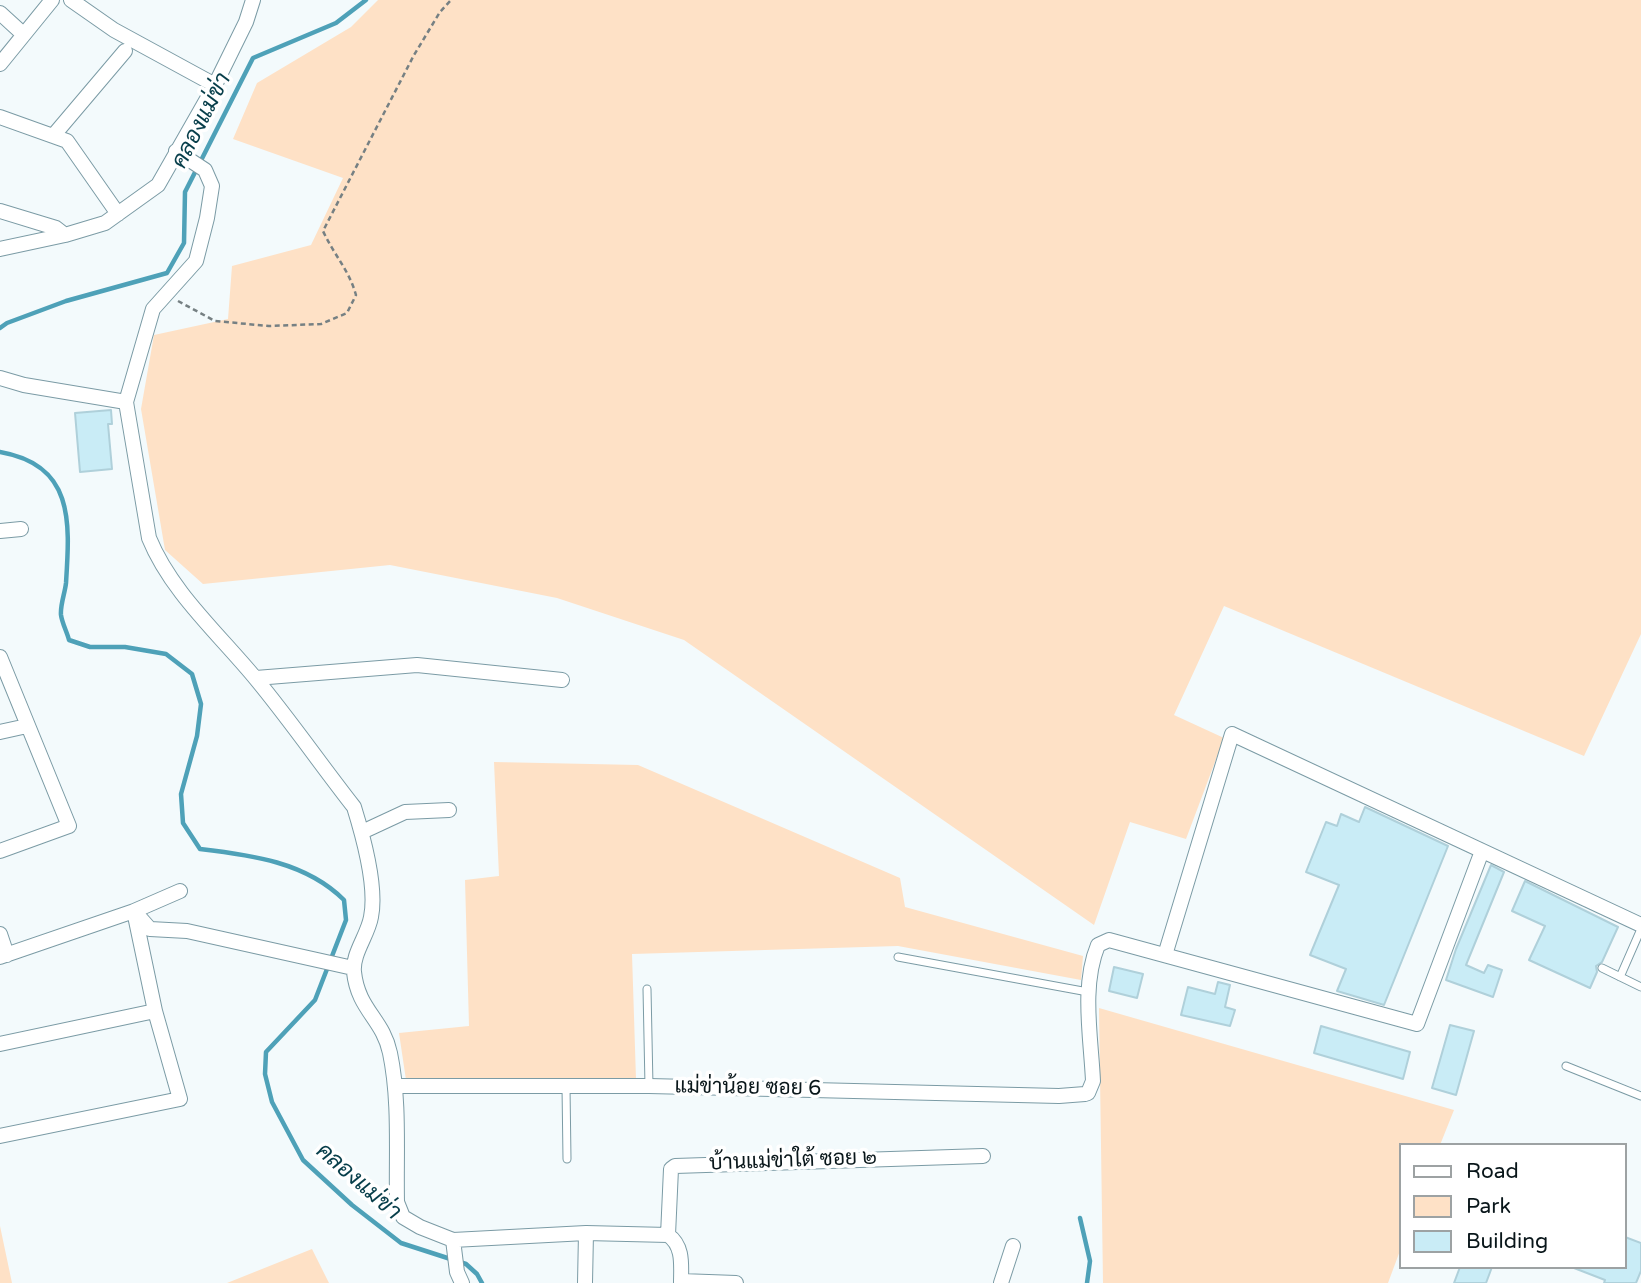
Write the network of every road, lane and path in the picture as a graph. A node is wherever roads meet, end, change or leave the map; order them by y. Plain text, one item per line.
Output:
1 (52, 0) edge
2 (71, 0) edge
3 (253, 0) edge
4 (451, 0) edge
5 (0, 13) edge
6 (23, 34) junction
7 (125, 51) dead end
8 (0, 64) edge
9 (215, 85) junction
10 (0, 117) edge
11 (52, 136) junction
12 (176, 151) junction
13 (0, 211) edge
14 (118, 214) junction
15 (65, 235) junction
16 (0, 249) edge
17 (168, 292) junction
18 (0, 378) edge
19 (126, 402) junction
20 (21, 529) dead end
21 (0, 531) edge
22 (0, 657) edge
23 (256, 678) junction
24 (562, 680) dead end
25 (27, 726) junction
26 (0, 732) edge
27 (449, 810) dead end
28 (362, 832) junction
29 (0, 851) edge
30 (1482, 851) junction
31 (180, 891) dead end
32 (134, 911) junction
33 (1641, 927) edge
34 (0, 933) edge
35 (1165, 955) junction
36 (4, 956) edge
37 (898, 957) dead end
38 (347, 967) junction
39 (1602, 968) dead end
40 (1620, 977) junction
41 (1641, 987) edge
42 (647, 989) dead end
43 (1089, 992) junction
44 (155, 1011) junction
45 (0, 1044) edge
46 (1566, 1066) dead end
47 (395, 1086) junction
48 (566, 1086) junction
49 (649, 1086) junction
50 (1641, 1096) edge
51 (0, 1136) edge
52 (983, 1156) dead end
53 (567, 1159) dead end
54 (586, 1233) junction
55 (668, 1235) junction
56 (453, 1246) junction
57 (1013, 1246) dead end
58 (460, 1277) edge
59 (681, 1282) edge
60 (585, 1283) edge
61 (736, 1283) edge
62 (1001, 1283) edge

1 - 6 street
2 - 9 street
3 - 9 street
4 - 17 path
5 - 6 street
6 - 8 street
7 - 11 street
9 - 12 street
10 - 11 street
11 - 14 street
12 - 14 street
12 - 17 street
13 - 15 street
14 - 15 street
15 - 16 street
17 - 19 street
18 - 19 street
19 - 23 street
20 - 21 street
22 - 25 street
23 - 24 street
23 - 28 street
25 - 26 street
25 - 29 street
27 - 28 street
28 - 38 street
30 - 33 street
30 - 35 street
30 - 35 street
31 - 32 street
32 - 36 street
32 - 38 street
32 - 44 street
33 - 40 lane
34 - 36 street
35 - 43 street
37 - 43 lane
38 - 47 street
39 - 40 lane
40 - 41 lane
42 - 49 lane
43 - 49 street, แม่ข่าน้อย ซอย 6
44 - 45 street
44 - 51 street
46 - 50 lane
47 - 48 street, แม่ข่าน้อย ซอย 6
47 - 56 street
48 - 49 street, แม่ข่าน้อย ซอย 6
48 - 53 lane
52 - 55 street, บ้านแม่ข่าใต้ ซอย ๒
54 - 55 street
54 - 56 street
54 - 60 street
55 - 59 street
56 - 58 street
57 - 62 street
59 - 61 street

